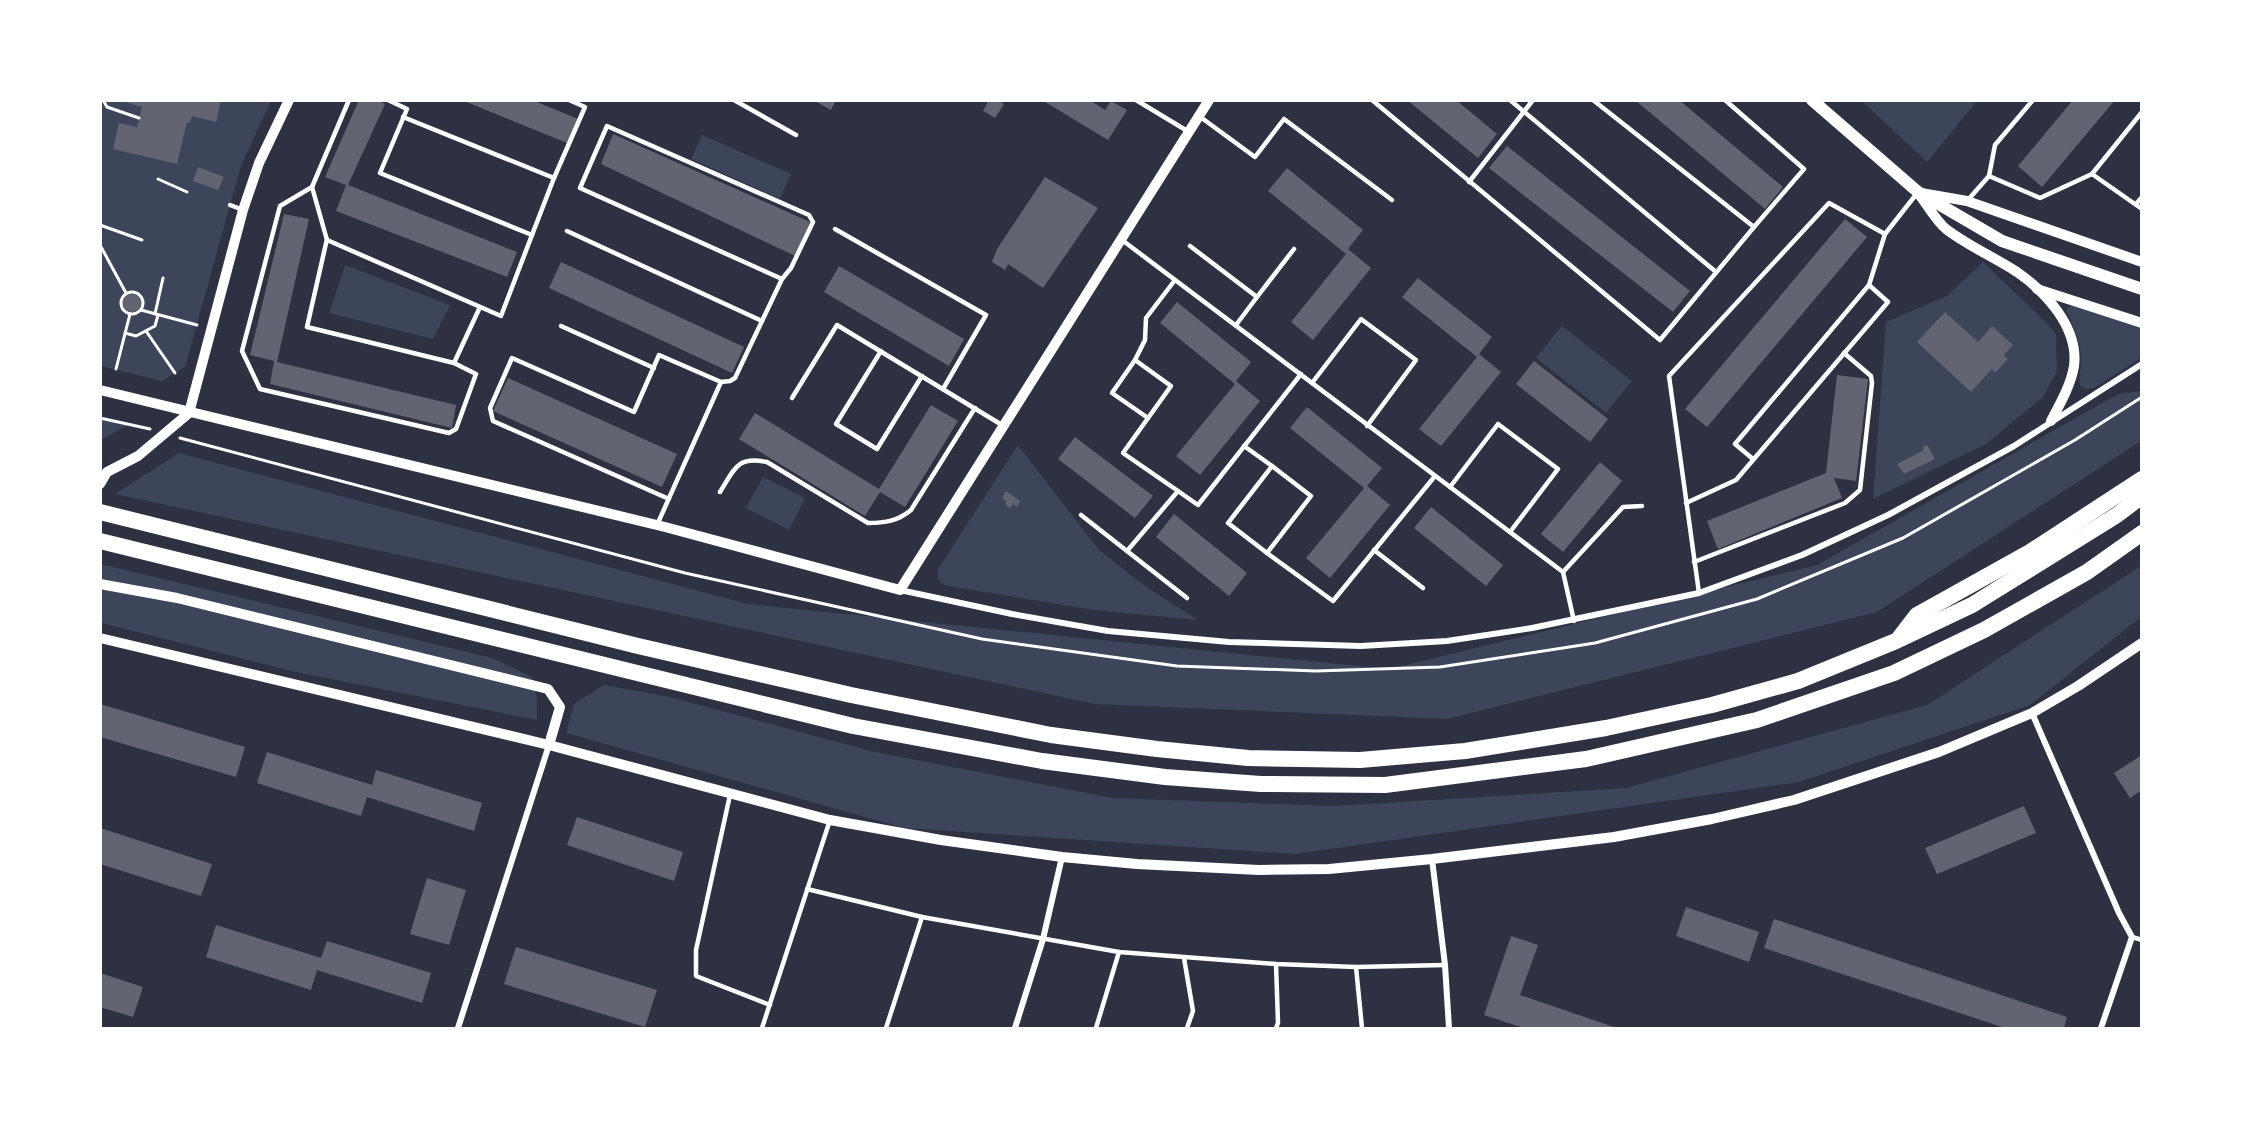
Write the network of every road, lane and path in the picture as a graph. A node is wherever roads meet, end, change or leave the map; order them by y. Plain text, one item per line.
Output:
1 (103, 100) edge
2 (289, 100) edge
3 (349, 100) edge
4 (388, 100) edge
5 (569, 100) edge
6 (734, 100) edge
7 (1136, 100) edge
8 (1209, 100) edge
9 (1372, 100) edge
10 (1510, 100) edge
11 (1533, 100) edge
12 (1593, 100) edge
13 (1725, 100) edge
14 (1812, 100) edge
15 (2033, 100) edge
16 (1524, 112) junction
17 (2142, 112) edge
18 (1199, 116) junction
19 (403, 117) junction
20 (139, 118) dead end
21 (1189, 132) junction
22 (796, 135) dead end
23 (2091, 174) junction
24 (1989, 176) junction
25 (554, 178) junction
26 (158, 179) dead end
27 (1469, 182) junction
28 (312, 187) junction
29 (187, 192) dead end
30 (1918, 192) junction
31 (2142, 197) edge
32 (1392, 200) dead end
33 (1967, 201) junction
34 (2136, 204) junction
35 (230, 205) dead end
36 (2142, 209) edge
37 (243, 210) junction
38 (100, 225) edge
39 (1754, 227) junction
40 (835, 229) dead end
41 (567, 231) dead end
42 (1885, 234) junction
43 (532, 235) junction
44 (327, 239) junction
45 (1121, 239) junction
46 (142, 240) dead end
47 (100, 245) edge
48 (1190, 246) dead end
49 (1294, 249) dead end
50 (102, 253) edge
51 (2142, 262) edge
52 (1716, 272) junction
53 (163, 278) dead end
54 (782, 279) junction
55 (1175, 280) junction
56 (1869, 285) junction
57 (2037, 288) junction
58 (2142, 289) edge
59 (126, 293) junction
60 (1257, 297) junction
61 (480, 307) junction
62 (141, 310) junction
63 (130, 314) junction
64 (157, 315) junction
65 (762, 321) junction
66 (2142, 323) edge
67 (197, 325) dead end
68 (1236, 325) junction
69 (561, 326) dead end
70 (146, 331) junction
71 (124, 333) junction
72 (881, 351) junction
73 (1845, 353) junction
74 (1135, 360) junction
75 (454, 363) junction
76 (2142, 364) edge
77 (654, 368) junction
78 (116, 369) dead end
79 (175, 373) dead end
80 (1301, 374) junction
81 (922, 376) junction
82 (721, 382) junction
83 (1312, 383) junction
84 (943, 389) junction
85 (100, 390) edge
86 (2142, 397) edge
87 (792, 398) dead end
88 (975, 408) junction
89 (189, 413) junction
90 (100, 418) edge
91 (1148, 418) junction
92 (2051, 421) junction
93 (1004, 426) junction
94 (1367, 426) junction
95 (148, 428) dead end
96 (197, 444) dead end
97 (1244, 446) junction
98 (1753, 459) junction
99 (1272, 466) junction
100 (1435, 476) junction
101 (2142, 479) edge
102 (100, 484) edge
103 (1450, 487) junction
104 (1178, 491) junction
105 (720, 492) dead end
106 (2142, 496) edge
107 (669, 499) junction
108 (1686, 503) junction
109 (1642, 506) dead end
110 (100, 512) edge
111 (1081, 515) dead end
112 (657, 525) junction
113 (1510, 532) junction
114 (2142, 533) edge
115 (100, 541) edge
116 (1374, 550) junction
117 (1127, 551) junction
118 (1267, 553) junction
119 (1694, 562) junction
120 (1563, 572) junction
121 (100, 584) edge
122 (1423, 588) dead end
123 (900, 590) junction
124 (1699, 593) junction
125 (1186, 598) dead end
126 (1574, 621) junction
127 (100, 638) edge
128 (1896, 641) junction
129 (2142, 643) edge
130 (2032, 713) junction
131 (549, 746) junction
132 (731, 794) junction
133 (830, 820) junction
134 (1062, 857) junction
135 (1432, 859) junction
136 (807, 889) junction
137 (922, 917) junction
138 (2132, 937) junction
139 (1043, 939) junction
140 (2142, 940) edge
141 (1119, 952) junction
142 (1184, 958) junction
143 (1276, 964) junction
144 (1444, 966) junction
145 (1356, 967) junction
146 (770, 1005) junction
147 (458, 1029) edge
148 (762, 1029) edge
149 (886, 1029) edge
150 (1015, 1029) edge
151 (1096, 1029) edge
152 (1187, 1029) edge
153 (1276, 1029) edge
154 (1362, 1029) edge
155 (1449, 1029) edge
156 (2101, 1029) edge

1 - 20 path
2 - 37 street
3 - 28 lane
4 - 19 lane
5 - 25 lane
6 - 22 lane
7 - 21 lane
8 - 18 street
9 - 27 lane
10 - 16 lane
11 - 16 lane
12 - 39 lane
13 - 39 lane
14 - 30 main road
15 - 24 lane
16 - 27 lane
16 - 52 lane
17 - 23 lane
18 - 21 street
18 - 32 lane
19 - 25 lane
19 - 43 lane
21 - 45 street
23 - 24 lane
23 - 34 lane
24 - 33 lane
25 - 43 lane
26 - 29 path
27 - 52 lane
28 - 44 lane
28 - 75 lane
30 - 33 street
30 - 42 lane
30 - 57 street
30 - 58 main road
31 - 34 lane
33 - 51 street
34 - 36 lane
35 - 37 lane
37 - 89 street
38 - 46 path
39 - 52 lane
40 - 84 lane
41 - 65 lane
42 - 56 lane
42 - 108 lane
43 - 61 lane
44 - 61 lane
44 - 75 lane
45 - 55 lane
45 - 93 street
47 - 50 path
48 - 60 lane
49 - 60 lane
50 - 59 path
53 - 64 path
54 - 54 lane
54 - 65 lane
55 - 68 lane
55 - 74 lane
56 - 73 lane
56 - 98 lane
57 - 66 street
57 - 92 street
59 - 62 path
59 - 63 path
60 - 68 lane
61 - 75 lane
62 - 63 path
62 - 64 path
63 - 71 path
64 - 67 path
64 - 70 path
65 - 82 lane
68 - 80 lane
69 - 77 lane
70 - 71 path
70 - 79 path
71 - 78 path
72 - 81 lane
72 - 81 lane
72 - 87 lane
73 - 98 lane
73 - 119 lane
74 - 91 lane
74 - 91 lane
76 - 92 street
77 - 82 lane
77 - 107 lane
80 - 83 lane
80 - 97 lane
81 - 84 lane
82 - 107 lane
83 - 94 lane
83 - 94 lane
84 - 88 lane
85 - 89 street
86 - 96 path
88 - 93 lane
88 - 105 lane
89 - 102 street
89 - 112 street
90 - 95 path
91 - 104 lane
92 - 124 street
93 - 123 street
94 - 100 lane
97 - 99 lane
97 - 104 lane
98 - 108 lane
99 - 118 lane
99 - 118 lane
100 - 103 lane
100 - 116 lane
101 - 128 highway
103 - 113 lane
103 - 113 lane
104 - 117 lane
106 - 128 highway
107 - 112 lane
108 - 119 lane
109 - 120 lane
110 - 128 highway
111 - 117 lane
112 - 123 street
113 - 120 lane
114 - 115 highway
116 - 118 lane
116 - 122 lane
117 - 125 lane
119 - 124 lane
120 - 126 lane
121 - 131 street
123 - 126 street
124 - 126 street
127 - 131 street
129 - 130 street
130 - 135 street
130 - 138 street
131 - 132 street
131 - 147 street
132 - 133 street
132 - 146 lane
133 - 134 street
133 - 136 lane
134 - 135 street
134 - 139 street
135 - 144 street
136 - 137 lane
136 - 146 lane
137 - 139 lane
137 - 149 lane
138 - 140 lane
138 - 156 street
139 - 141 lane
139 - 150 street
141 - 142 lane
141 - 151 lane
142 - 143 lane
142 - 152 lane
143 - 145 lane
143 - 153 lane
144 - 145 lane
144 - 155 street
145 - 154 lane
146 - 148 lane

